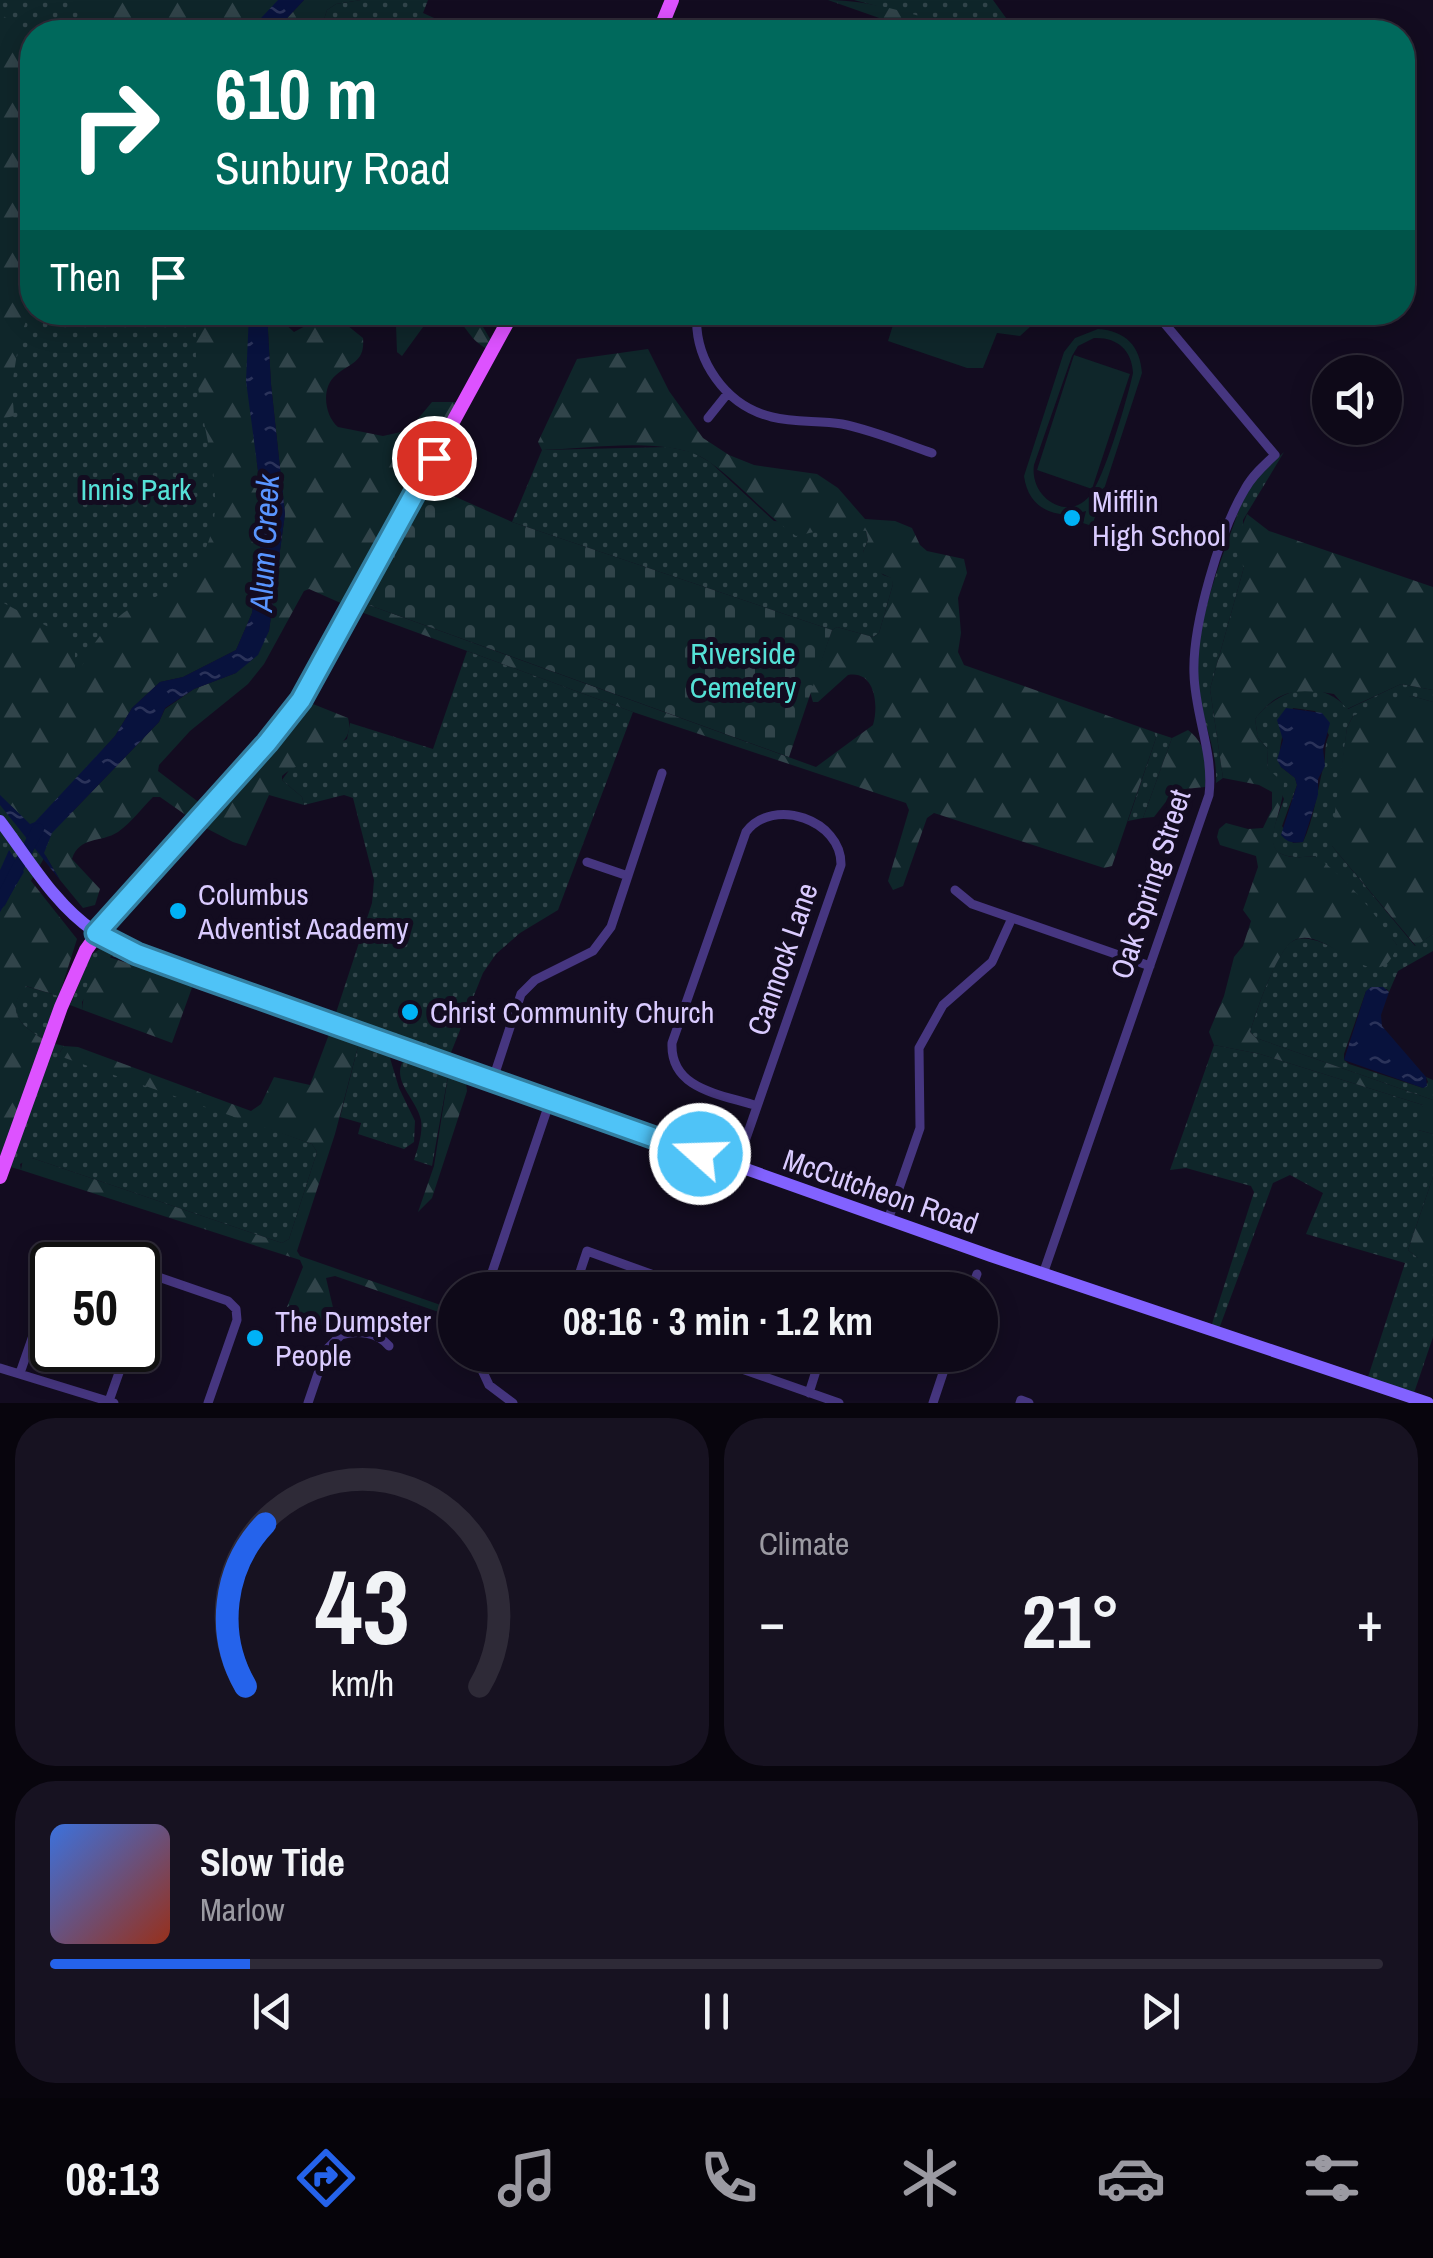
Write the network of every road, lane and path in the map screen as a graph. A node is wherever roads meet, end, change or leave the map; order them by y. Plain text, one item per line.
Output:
1 (506, 325) edge
2 (698, 325) edge
3 (1166, 325) edge
4 (728, 393) junction
5 (708, 418) dead end
6 (932, 453) dead end
7 (662, 774) dead end
8 (0, 820) edge
9 (587, 862) dead end
10 (628, 876) junction
11 (955, 890) dead end
12 (1012, 918) junction
13 (96, 933) junction
14 (1150, 966) junction
15 (493, 1079) junction
16 (550, 1101) junction
17 (757, 1106) junction
18 (736, 1167) junction
19 (0, 1176) edge
20 (888, 1220) junction
21 (492, 1272) edge
22 (580, 1272) edge
23 (647, 1272) edge
24 (1043, 1274) junction
25 (160, 1277) edge
26 (30, 1344) edge
27 (388, 1346) dead end
28 (0, 1368) edge
29 (121, 1372) edge
30 (483, 1372) edge
31 (759, 1372) edge
32 (816, 1372) edge
33 (944, 1372) edge
34 (20, 1373) junction
35 (809, 1392) junction
36 (112, 1402) edge
37 (208, 1403) edge
38 (308, 1403) edge
39 (513, 1403) edge
40 (839, 1403) edge
41 (933, 1403) edge
42 (1428, 1403) edge

1 - 13 main road
2 - 4 street
3 - 14 street, Oak Spring Street
4 - 5 street
4 - 6 street
7 - 10 street
8 - 13 main road, McCutcheon Road
9 - 10 street
10 - 15 street
11 - 12 street
12 - 14 street
12 - 20 street
13 - 15 main road, McCutcheon Road
13 - 19 main road
14 - 24 street, Oak Spring Street
15 - 16 main road, McCutcheon Road
16 - 18 main road, McCutcheon Road
16 - 21 street
17 - 17 street, Cannock Lane
17 - 18 street, Cannock Lane
18 - 20 main road, McCutcheon Road
20 - 24 main road, McCutcheon Road
22 - 23 street
24 - 42 main road, McCutcheon Road
25 - 37 street
26 - 34 street
27 - 38 street
28 - 34 street
29 - 36 street
30 - 39 street
31 - 35 street
32 - 35 street
33 - 41 street
34 - 36 street
35 - 40 street

